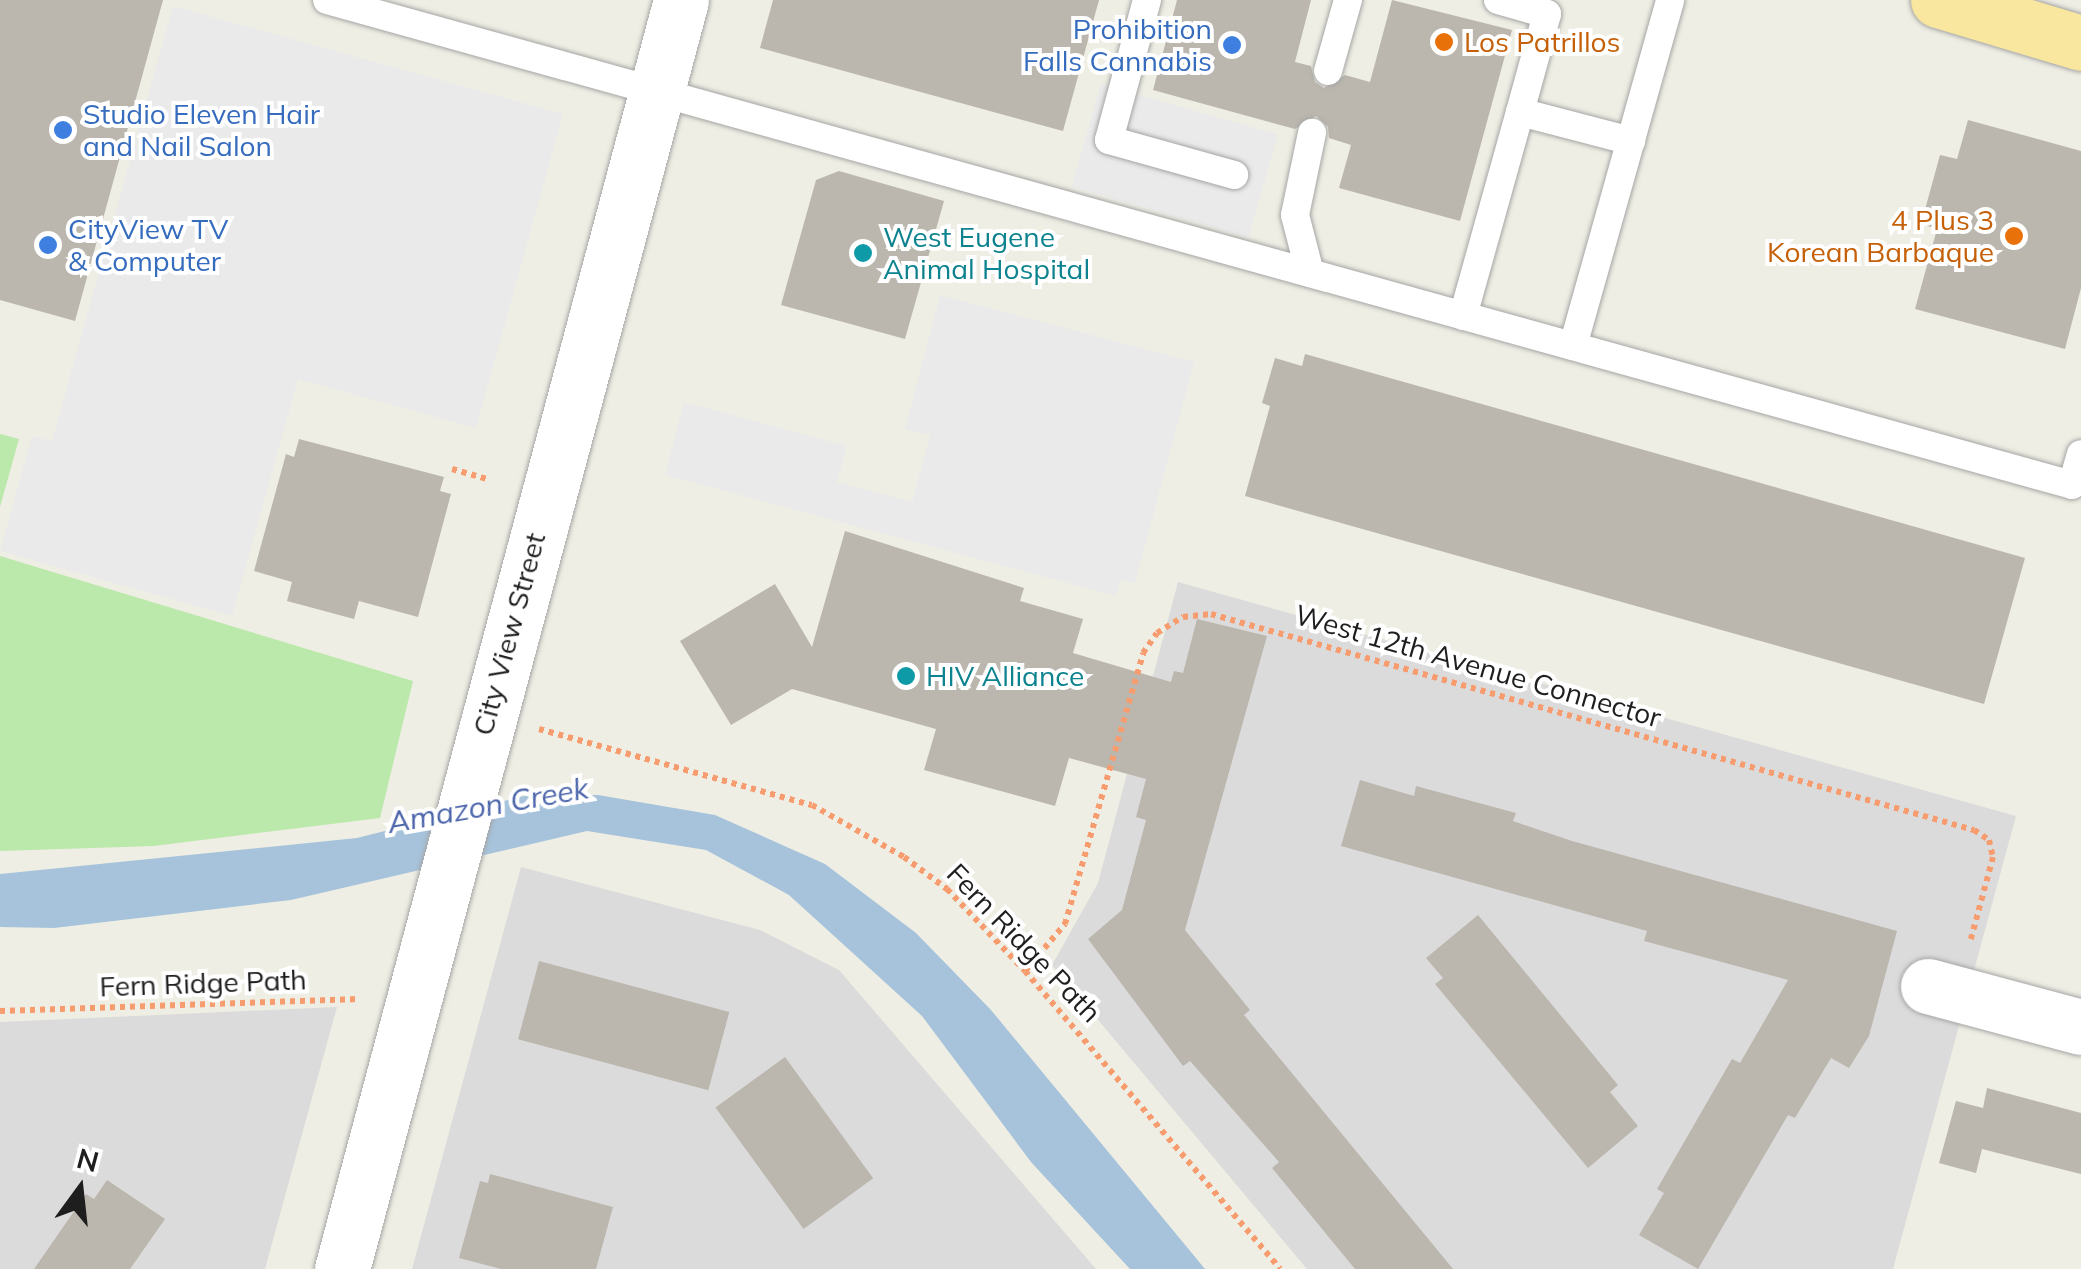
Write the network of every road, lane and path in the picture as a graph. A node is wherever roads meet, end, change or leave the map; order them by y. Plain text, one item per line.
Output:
1 (326, 0) edge
2 (681, 0) edge
3 (1147, 0) edge
4 (1348, 0) edge
5 (1498, 0) edge
6 (1670, 0) edge
7 (1938, 0) edge
8 (2081, 43) edge
9 (1328, 71) dead end
10 (656, 92) junction
11 (1520, 112) junction
12 (1312, 134) dead end
13 (1631, 141) junction
14 (1234, 175) dead end
15 (1310, 273) junction
16 (1463, 316) junction
17 (1573, 346) junction
18 (2081, 454) edge
19 (452, 469) dead end
20 (488, 479) dead end
21 (479, 747) junction
22 (1025, 971) junction
23 (366, 984) dead end
24 (1942, 990) joint
25 (0, 1011) edge
26 (2081, 1027) edge
27 (342, 1269) edge
28 (1280, 1269) edge

1 - 10 lane
2 - 10 street, City View Street
3 - 14 lane
4 - 9 lane
5 - 11 lane
6 - 13 lane
7 - 8 main road
10 - 15 lane
10 - 21 street, City View Street
11 - 13 lane
11 - 16 lane
12 - 15 lane
13 - 17 lane
15 - 16 lane
16 - 17 lane
17 - 18 lane
19 - 20 path
21 - 22 path, Fern Ridge Path
21 - 27 street, City View Street
22 - 24 path, West 12th Avenue Connector
22 - 28 path, Fern Ridge Path
23 - 25 path, Fern Ridge Path
24 - 26 street

